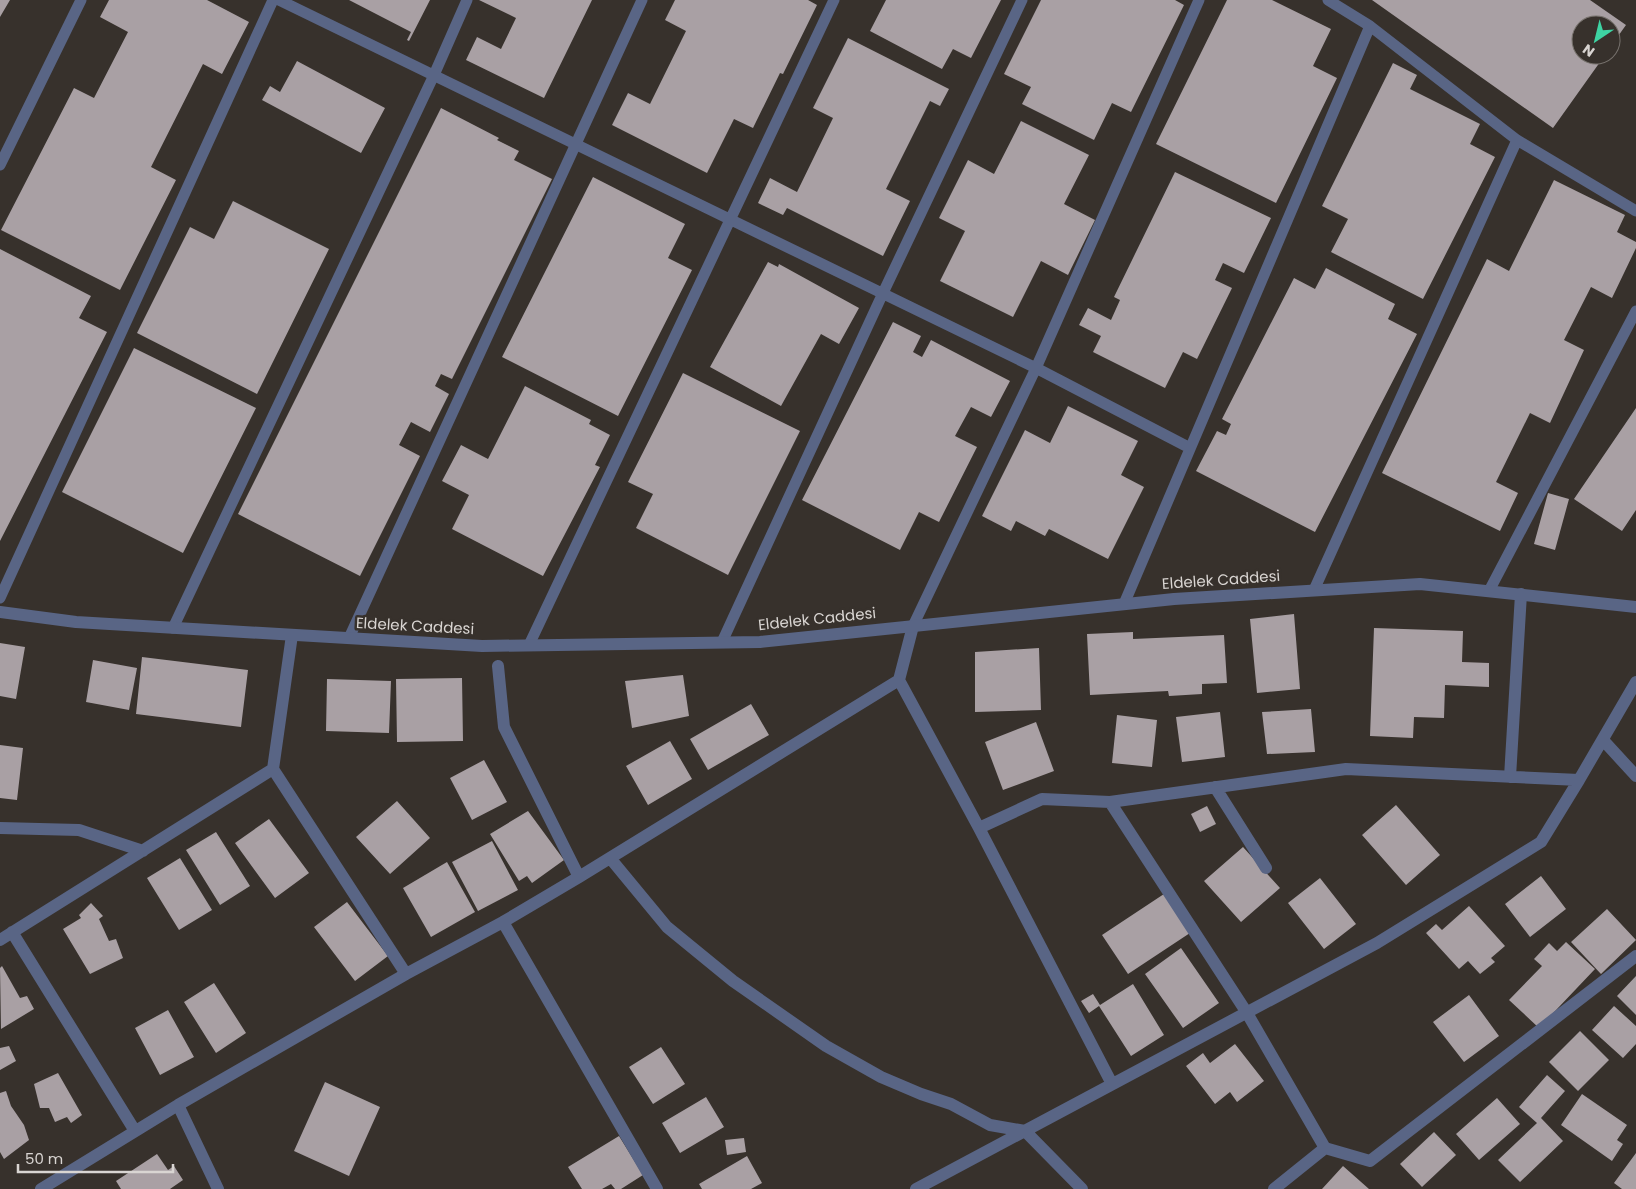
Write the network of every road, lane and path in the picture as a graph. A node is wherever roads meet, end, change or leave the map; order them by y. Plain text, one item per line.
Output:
1 (81, 0) edge
2 (273, 0) edge
3 (279, 0) edge
4 (467, 0) edge
5 (642, 0) edge
6 (1022, 0) edge
7 (1199, 0) edge
8 (1328, 0) edge
9 (832, 1) edge
10 (1370, 26) junction
11 (434, 75) junction
12 (1517, 140) junction
13 (575, 144) junction
14 (0, 164) edge
15 (1636, 211) edge
16 (731, 220) junction
17 (882, 293) junction
18 (1636, 311) edge
19 (1036, 368) junction
20 (1190, 448) junction
21 (1314, 590) junction
22 (1489, 591) junction
23 (1522, 594) junction
24 (0, 598) edge
25 (1124, 604) junction
26 (1636, 607) edge
27 (0, 612) edge
28 (913, 626) junction
29 (173, 628) junction
30 (292, 635) junction
31 (348, 638) junction
32 (722, 642) junction
33 (529, 645) junction
34 (498, 666) dead end
35 (899, 680) junction
36 (1636, 682) edge
37 (1602, 740) junction
38 (272, 769) junction
39 (1636, 776) edge
40 (1510, 777) junction
41 (1579, 780) junction
42 (1215, 787) junction
43 (1110, 802) junction
44 (0, 828) edge
45 (979, 828) junction
46 (143, 852) junction
47 (610, 858) junction
48 (1266, 868) dead end
49 (579, 877) junction
50 (503, 922) junction
51 (12, 932) junction
52 (0, 940) edge
53 (1636, 956) edge
54 (406, 974) junction
55 (1247, 1012) junction
56 (1112, 1084) junction
57 (178, 1105) junction
58 (1025, 1131) junction
59 (134, 1132) junction
60 (1325, 1148) junction
61 (41, 1189) edge
62 (218, 1189) edge
63 (657, 1189) edge
64 (916, 1189) edge
65 (1082, 1189) edge
66 (1274, 1189) edge

1 - 14 lane
2 - 24 lane
3 - 11 lane
4 - 11 lane
5 - 13 lane
6 - 17 lane
7 - 19 lane
8 - 10 lane
9 - 16 lane
10 - 12 lane
10 - 20 lane
11 - 13 lane
11 - 29 lane
12 - 15 lane
12 - 21 lane
13 - 16 lane
13 - 31 lane
16 - 17 lane
16 - 33 lane
17 - 19 lane
17 - 32 lane
18 - 22 lane
19 - 20 lane
19 - 28 lane
20 - 25 lane
21 - 22 street, Eldelek Caddesi
21 - 25 street, Eldelek Caddesi
22 - 23 street, Eldelek Caddesi
23 - 26 street, Eldelek Caddesi
23 - 40 street
25 - 28 street, Eldelek Caddesi
27 - 29 street, Eldelek Caddesi
28 - 32 street, Eldelek Caddesi
28 - 35 street
29 - 30 street, Eldelek Caddesi
30 - 31 street, Eldelek Caddesi
30 - 38 street
31 - 33 street, Eldelek Caddesi
32 - 33 street, Eldelek Caddesi
34 - 49 street
35 - 45 street
35 - 47 street
36 - 37 street
37 - 39 street
37 - 41 street
38 - 46 street
38 - 54 street
40 - 41 street
40 - 42 street
41 - 55 street
42 - 43 street
42 - 48 street
43 - 45 street
43 - 55 street
44 - 46 street
45 - 56 street
46 - 51 street
47 - 49 street
47 - 58 street
49 - 50 street
50 - 54 street
50 - 63 street
51 - 52 street
51 - 59 street
53 - 60 street
54 - 57 street
55 - 56 street
55 - 60 street
56 - 58 street
57 - 59 street
57 - 62 street
58 - 64 street
58 - 65 street
59 - 61 street
60 - 66 street

